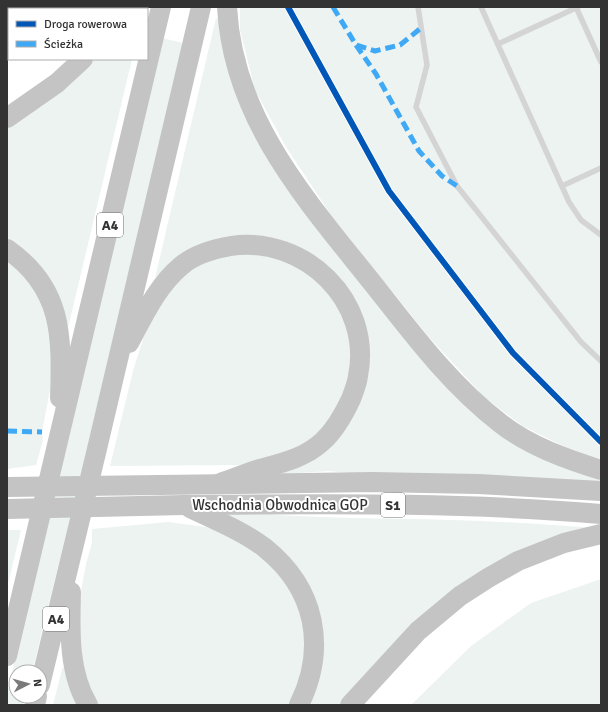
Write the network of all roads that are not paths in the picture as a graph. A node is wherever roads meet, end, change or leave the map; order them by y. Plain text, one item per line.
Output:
1 (161, 7) edge
2 (201, 7) edge
3 (227, 7) edge
4 (418, 7) edge
5 (481, 7) edge
6 (577, 7) edge
7 (498, 44) junction
8 (82, 60) edge
9 (601, 62) edge
10 (7, 118) edge
11 (601, 168) edge
12 (562, 186) junction
13 (601, 235) edge
14 (7, 249) edge
15 (601, 361) edge
16 (116, 366) junction
17 (58, 443) junction
18 (601, 470) edge
19 (220, 484) junction
20 (7, 487) edge
21 (601, 491) edge
22 (184, 505) junction
23 (7, 508) edge
24 (601, 514) edge
25 (601, 534) edge
26 (73, 552) junction
27 (8, 646) edge
28 (45, 664) edge
29 (88, 705) edge
30 (299, 705) edge
31 (350, 705) edge

1 - 17 highway, A4
2 - 16 highway, A4
3 - 18 highway
4 - 15 lane
5 - 7 lane
6 - 7 lane
6 - 9 lane
7 - 12 lane
8 - 10 highway
11 - 12 lane
12 - 13 lane
14 - 17 highway
16 - 19 highway
16 - 26 highway, A4
17 - 27 highway, A4
19 - 20 highway, Wschodnia Obwodnica GOP / S1, bridge
19 - 21 highway, Wschodnia Obwodnica GOP / S1
22 - 23 highway, Wschodnia Obwodnica GOP / S1, bridge
22 - 24 highway, Wschodnia Obwodnica GOP / S1
22 - 30 highway
25 - 31 highway
26 - 28 highway, A4
26 - 29 highway

